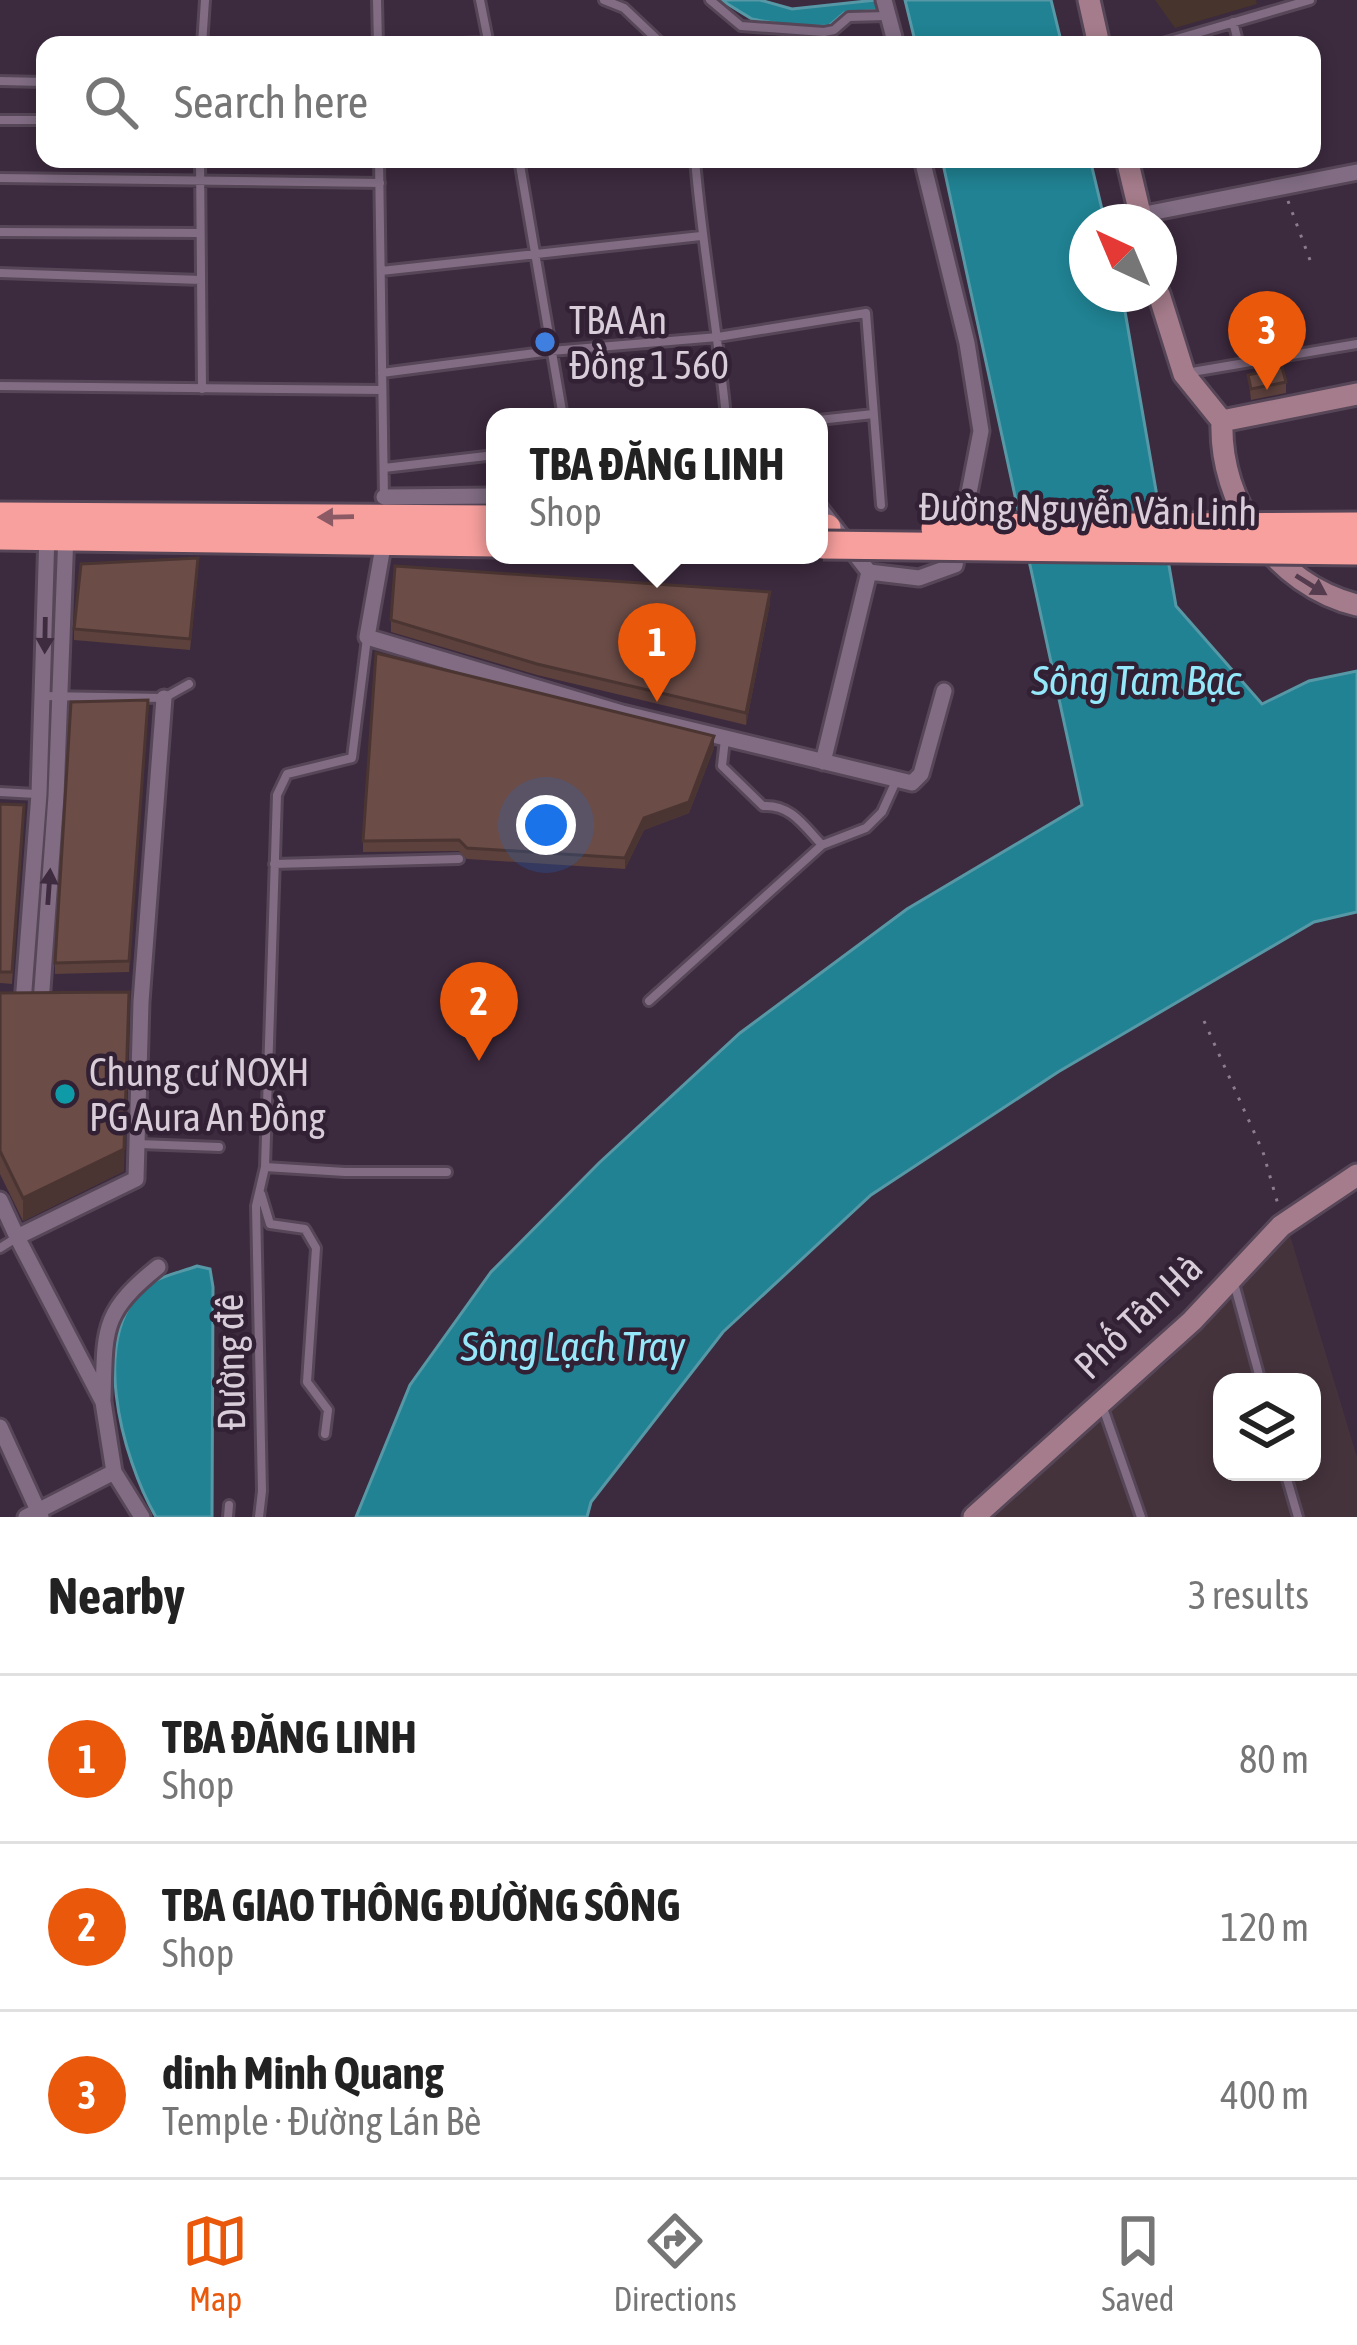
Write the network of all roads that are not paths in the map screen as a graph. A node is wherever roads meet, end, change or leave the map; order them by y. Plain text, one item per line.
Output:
1 (205, 0) edge
2 (377, 0) edge
3 (480, 0) edge
4 (604, 0) edge
5 (710, 0) edge
6 (1089, 0) edge
7 (1310, 0) edge
8 (886, 8) edge
9 (1233, 22) junction
10 (203, 36) edge
11 (378, 36) edge
12 (487, 36) edge
13 (654, 36) edge
14 (1097, 36) edge
15 (1194, 36) edge
16 (1237, 36) edge
17 (0, 82) edge
18 (36, 82) edge
19 (0, 120) edge
20 (36, 120) edge
21 (200, 168) edge
22 (379, 168) edge
23 (520, 168) edge
24 (696, 168) edge
25 (924, 168) edge
26 (1128, 168) edge
27 (1357, 172) edge
28 (0, 178) edge
29 (200, 181) junction
30 (380, 183) junction
31 (1137, 204) edge
32 (1177, 210) edge
33 (0, 232) edge
34 (200, 233) junction
35 (701, 236) junction
36 (532, 255) junction
37 (381, 272) junction
38 (0, 273) edge
39 (201, 280) junction
40 (1165, 312) edge
41 (718, 338) junction
42 (1357, 344) edge
43 (551, 351) junction
44 (382, 373) junction
45 (1184, 374) junction
46 (0, 386) edge
47 (202, 389) junction
48 (382, 390) junction
49 (1357, 394) edge
50 (561, 408) edge
51 (725, 408) edge
52 (872, 414) junction
53 (828, 420) edge
54 (1222, 421) junction
55 (486, 456) edge
56 (384, 468) junction
57 (486, 498) edge
58 (881, 505) dead end
59 (0, 516) edge
60 (385, 518) junction
61 (486, 519) edge
62 (1357, 526) edge
63 (57, 528) junction
64 (828, 531) edge
65 (828, 531) edge
66 (0, 536) edge
67 (828, 537) edge
68 (486, 541) edge
69 (1357, 551) edge
70 (869, 572) junction
71 (1357, 605) edge
72 (367, 637) junction
73 (189, 684) dead end
74 (944, 691) dead end
75 (52, 696) junction
76 (164, 698) junction
77 (725, 738) junction
78 (824, 762) junction
79 (896, 780) junction
80 (0, 792) edge
81 (47, 795) junction
82 (822, 845) junction
83 (459, 860) dead end
84 (274, 864) junction
85 (649, 1001) dead end
86 (121, 1002) edge
87 (141, 1002) junction
88 (61, 1003) edge
89 (32, 1004) junction
90 (0, 1006) edge
91 (138, 1144) junction
92 (219, 1148) dead end
93 (265, 1167) junction
94 (447, 1172) dead end
95 (1357, 1175) edge
96 (261, 1192) junction
97 (0, 1200) edge
98 (17, 1237) junction
99 (0, 1248) edge
100 (158, 1267) dead end
101 (1232, 1276) junction
102 (1259, 1373) edge
103 (103, 1402) junction
104 (1102, 1402) junction
105 (0, 1427) edge
106 (326, 1434) dead end
107 (114, 1472) junction
108 (1288, 1481) edge
109 (229, 1505) dead end
110 (35, 1515) edge
111 (142, 1517) edge
112 (228, 1517) edge
113 (259, 1517) edge
114 (974, 1517) edge
115 (1141, 1517) edge
116 (1298, 1517) edge

1 - 10 lane
2 - 11 lane
3 - 12 lane
4 - 13 lane
5 - 8 lane
6 - 14 main road
7 - 9 lane
9 - 15 lane
9 - 16 lane
17 - 18 lane
19 - 20 lane
21 - 29 lane
22 - 30 lane
23 - 36 lane
24 - 35 lane
25 - 70 street
26 - 31 main road
27 - 32 street
28 - 29 lane
29 - 30 lane
29 - 34 lane
30 - 37 lane
33 - 34 lane
34 - 39 lane
35 - 36 lane
35 - 41 lane
36 - 37 lane
36 - 43 lane
37 - 44 lane
38 - 39 lane
39 - 47 lane
40 - 45 main road
41 - 43 lane
41 - 51 lane
41 - 52 lane
42 - 45 lane
43 - 44 lane
43 - 50 lane
44 - 48 lane
45 - 54 main road
46 - 47 lane
47 - 48 lane
48 - 56 lane
49 - 54 main road
52 - 53 lane
52 - 58 lane
54 -> 71 main road
55 - 56 lane
56 - 60 lane
57 - 60 street
59 - 63 highway
60 - 61 highway
60 - 63 highway
60 - 68 highway
60 - 72 street
62 - 64 highway, Đường Nguyễn Văn Linh, bridge
63 - 66 highway
63 - 75 street
65 - 69 highway, Đường Nguyễn Văn Linh, bridge
67 - 70 street
70 - 78 street
72 - 77 street
72 - 84 lane, Đường đê
73 - 76 lane
74 - 79 street
75 - 76 lane
75 - 81 street
76 - 87 street
77 - 78 street
77 - 82 lane
78 - 79 street
79 - 82 lane
80 - 81 lane
81 - 89 street
82 - 85 lane
83 - 84 lane
84 - 93 lane, Đường đê
86 - 87 street
87 - 91 street
88 - 89 street
89 - 90 street
91 - 92 lane
91 - 98 street
93 - 94 lane
93 - 96 lane, Đường đê
95 - 101 main road, Phố Tân Hà
96 - 106 lane
96 - 113 lane, Đường đê
97 - 98 street
98 - 99 lane
98 - 103 street
100 - 103 street
101 - 102 lane
101 - 104 main road, Phố Tân Hà
103 - 107 street
104 - 114 main road, Phố Tân Hà
104 - 115 lane
105 - 110 street
107 - 110 street
107 - 111 street
108 - 116 lane
109 - 112 lane

